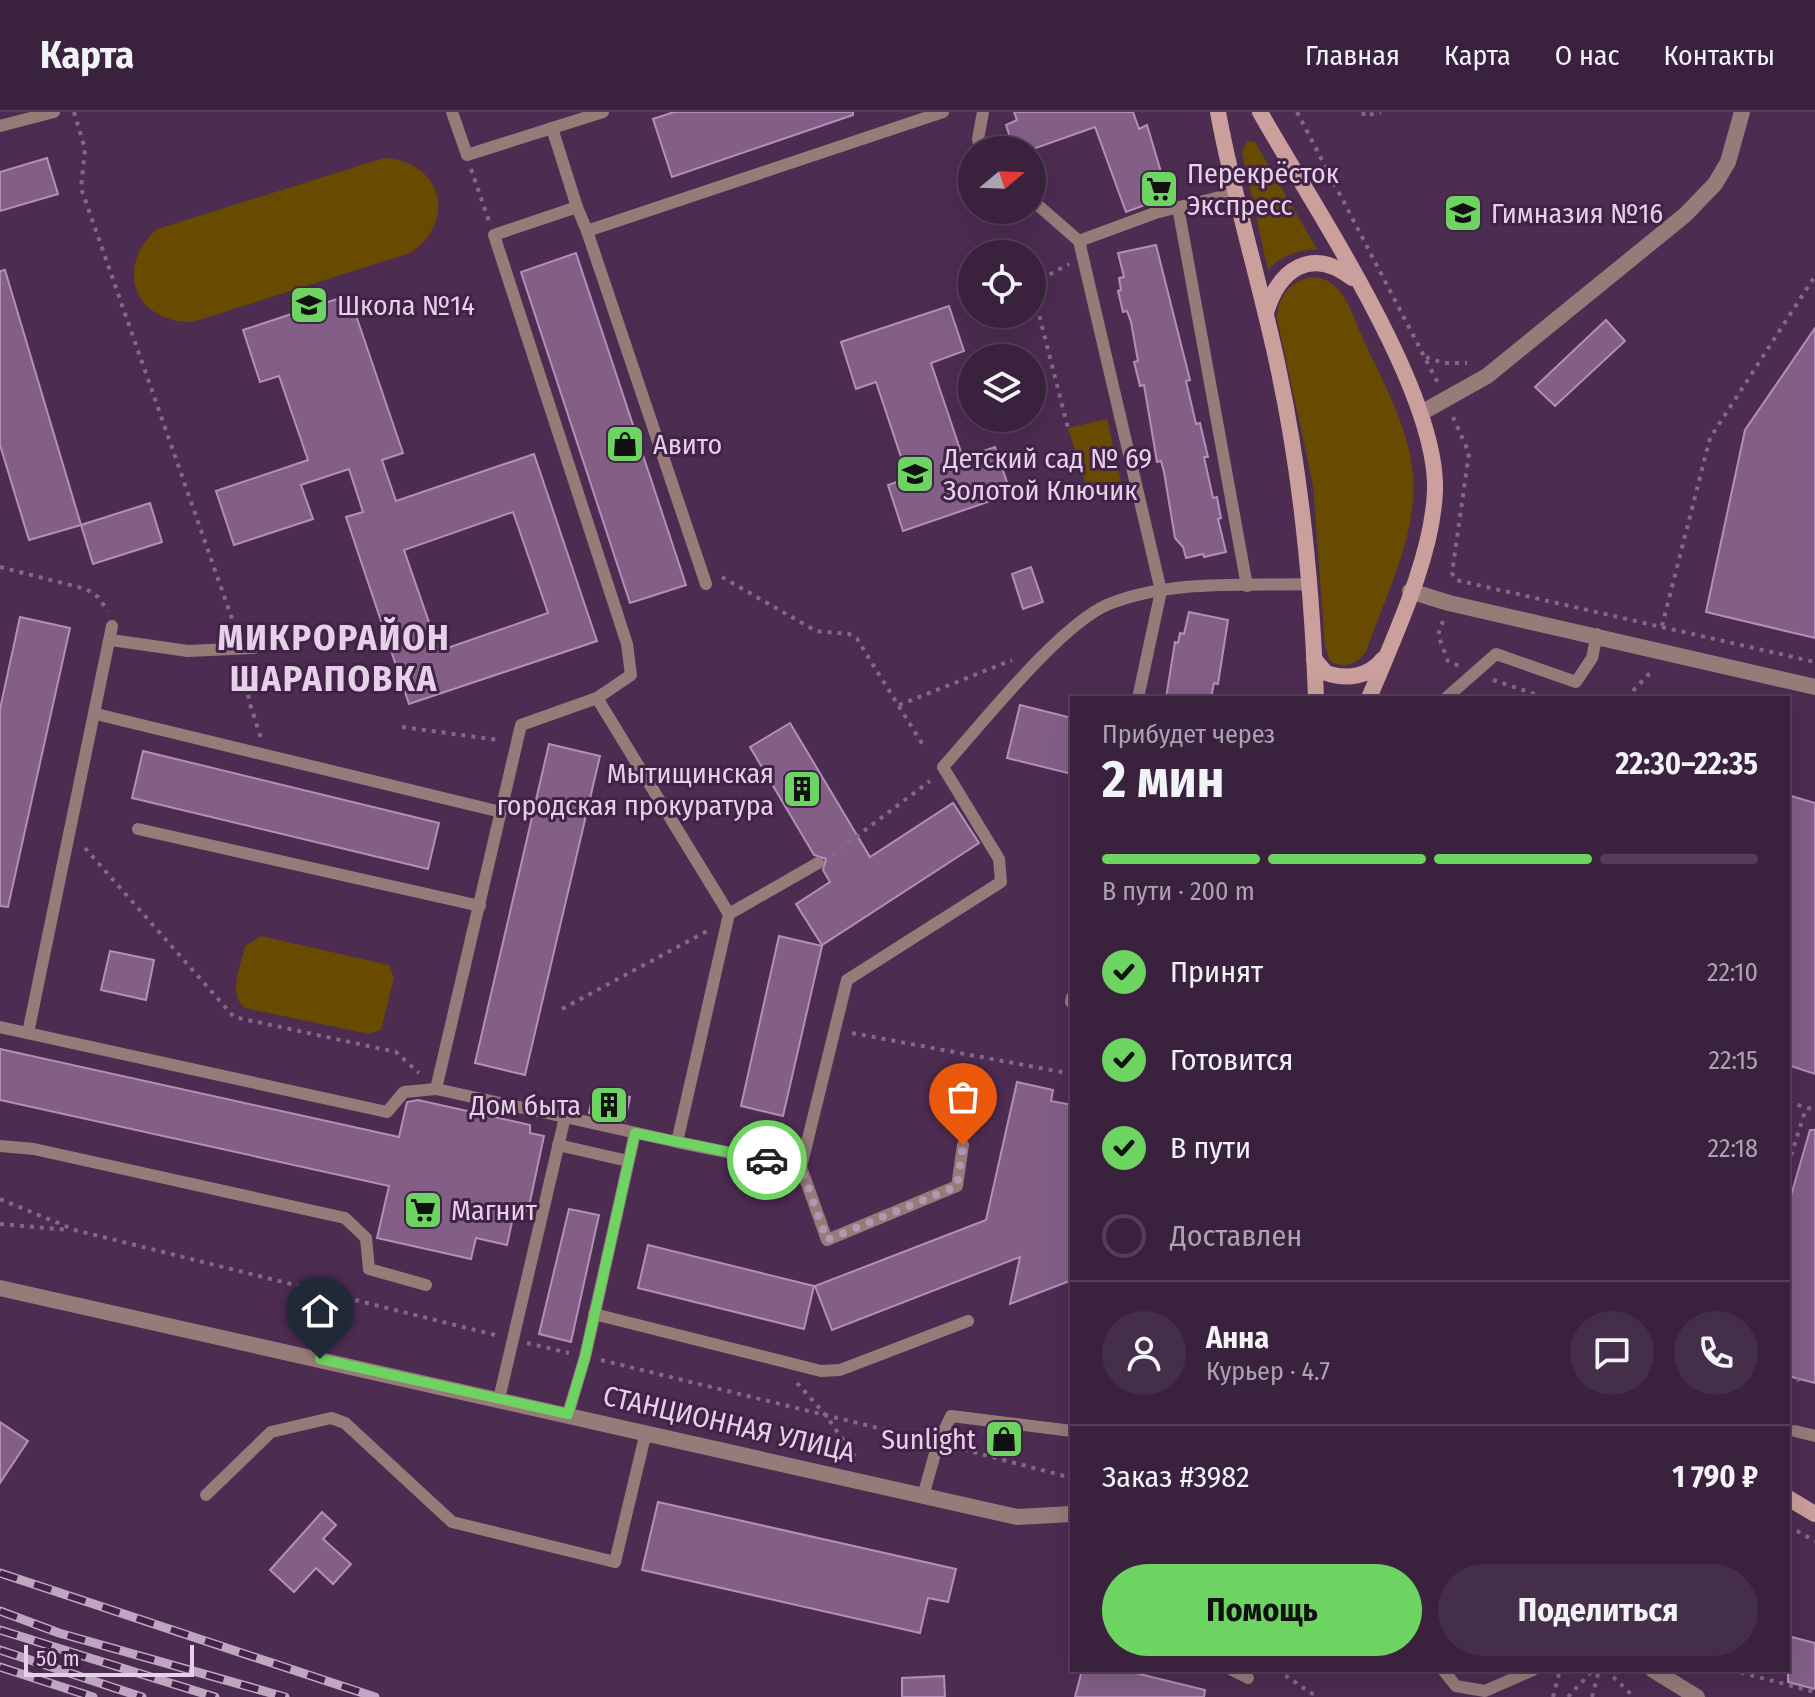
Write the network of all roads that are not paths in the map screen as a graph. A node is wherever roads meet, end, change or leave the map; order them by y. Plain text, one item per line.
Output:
1 (54, 112) edge
2 (452, 112) edge
3 (603, 112) edge
4 (943, 112) edge
5 (983, 112) edge
6 (1218, 112) edge
7 (1260, 112) edge
8 (1742, 112) edge
9 (0, 126) edge
10 (552, 128) junction
11 (979, 136) edge
12 (1236, 193) junction
13 (577, 207) junction
14 (1178, 207) junction
15 (1046, 212) edge
16 (587, 231) junction
17 (1079, 241) junction
18 (1357, 281) junction
19 (1266, 315) junction
20 (1421, 413) junction
21 (706, 584) dead end
22 (1310, 584) junction
23 (1247, 586) junction
24 (1161, 591) junction
25 (1410, 591) junction
26 (112, 626) road end
27 (1597, 634) junction
28 (111, 640) junction
29 (248, 649) road end
30 (1387, 653) junction
31 (1314, 659) junction
32 (1815, 687) edge
33 (1138, 696) edge
34 (1316, 696) edge
35 (1370, 696) edge
36 (1448, 696) edge
37 (597, 698) junction
38 (96, 714) junction
39 (501, 812) junction
40 (138, 829) dead end
41 (818, 863) road end
42 (480, 906) junction
43 (728, 918) junction
44 (0, 1027) edge
45 (28, 1033) junction
46 (436, 1089) junction
47 (565, 1117) junction
48 (635, 1133) junction
49 (677, 1142) junction
50 (558, 1145) junction
51 (963, 1145) dead end
52 (0, 1146) edge
53 (628, 1161) junction
54 (801, 1167) junction
55 (426, 1285) dead end
56 (0, 1288) edge
57 (594, 1314) junction
58 (968, 1321) dead end
59 (499, 1399) junction
60 (568, 1414) junction
61 (1070, 1431) edge
62 (1795, 1431) dead end
63 (646, 1432) junction
64 (1815, 1436) edge
65 (206, 1495) dead end
66 (923, 1496) junction
67 (1790, 1499) edge
68 (1815, 1514) edge
69 (1070, 1518) edge
70 (1236, 1672) edge
71 (1445, 1672) edge
72 (1528, 1672) edge
73 (1659, 1675) edge
74 (1248, 1678) dead end
75 (1697, 1697) edge

1 - 9 lane
2 - 10 lane
3 - 10 lane
4 - 16 lane
5 - 11 lane
6 - 12 main road
7 - 18 main road
8 - 20 street
10 - 13 lane
12 - 14 lane
12 - 19 main road
13 - 16 lane
13 - 37 lane
14 - 17 lane
14 - 23 lane
15 - 17 lane
16 - 21 lane
17 - 24 lane
18 - 19 main road
18 - 20 main road
19 - 22 main road
20 - 25 main road
22 - 23 lane
22 - 31 main road
23 - 24 lane
24 - 33 lane
24 - 54 lane
25 - 27 street
25 - 30 main road
26 - 28 lane
27 - 32 street
27 - 36 lane
28 - 29 lane
28 - 38 lane
30 - 31 main road
30 - 35 main road
31 - 34 main road
37 - 39 lane
37 - 43 lane
38 - 39 lane
38 - 45 lane
39 - 42 lane
40 - 42 lane
41 - 43 lane
42 - 46 lane
43 - 49 lane
44 - 45 lane
45 - 46 lane
46 - 47 lane
47 - 48 lane
47 - 50 lane
48 - 49 lane
48 - 53 lane
49 - 54 lane
50 - 53 lane
50 - 59 lane
51 - 54 lane
52 - 55 lane
53 - 57 lane
56 - 59 street, СТАНЦИОННАЯ УЛИЦА
57 - 58 lane
57 - 60 lane
59 - 60 street, СТАНЦИОННАЯ УЛИЦА
60 - 63 street, СТАНЦИОННАЯ УЛИЦА
61 - 66 lane
62 - 64 lane
63 - 65 lane
63 - 66 street, СТАНЦИОННАЯ УЛИЦА
66 - 69 street, СТАНЦИОННАЯ УЛИЦА
67 - 68 main road
70 - 74 lane
71 - 72 lane
73 - 75 street

